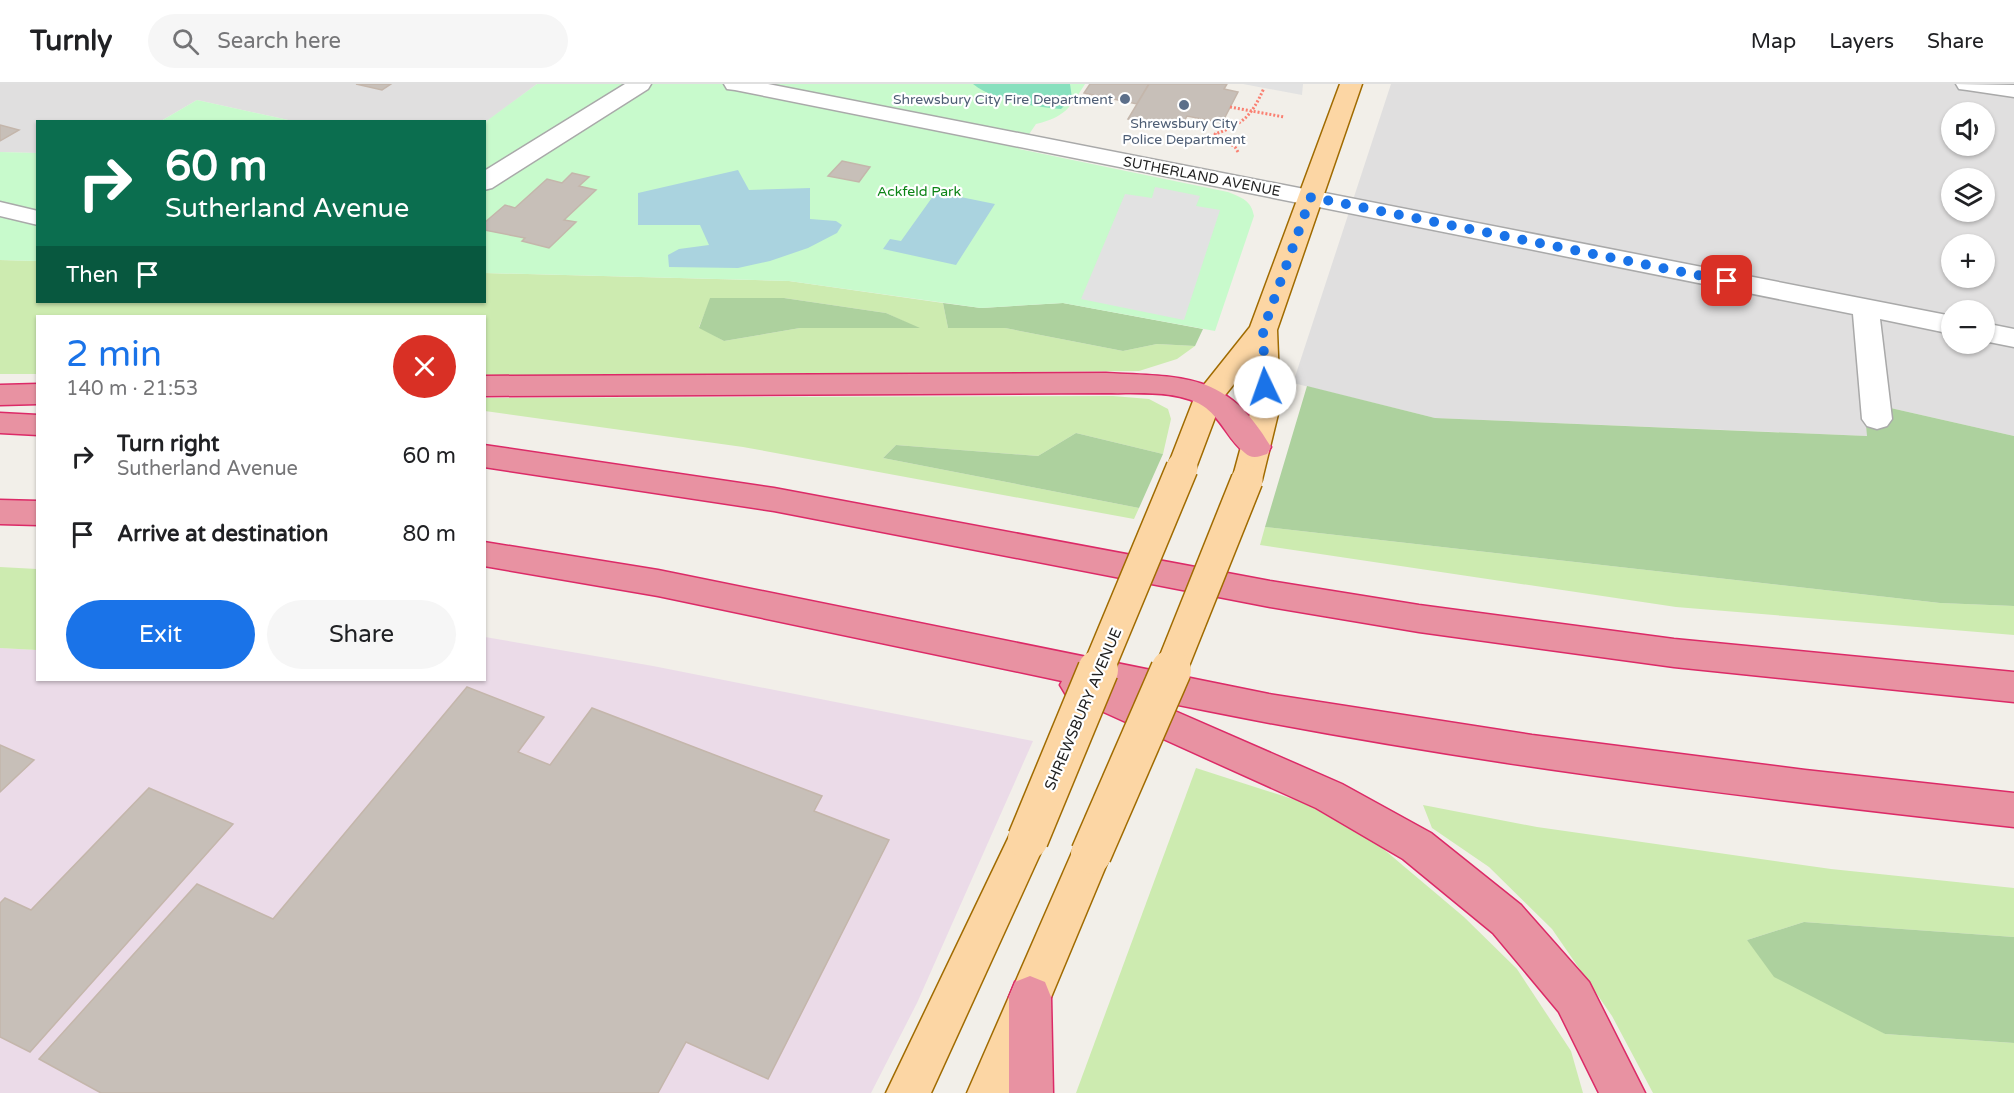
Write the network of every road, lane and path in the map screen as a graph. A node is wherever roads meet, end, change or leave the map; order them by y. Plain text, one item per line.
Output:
1 (640, 84) edge
2 (735, 84) edge
3 (1351, 84) edge
4 (1967, 84) edge
5 (1264, 88) dead end
6 (2014, 91) edge
7 (1230, 107) dead end
8 (1253, 111) junction
9 (1284, 117) dead end
10 (1240, 155) dead end
11 (486, 181) edge
12 (1311, 197) junction
13 (0, 209) edge
14 (36, 216) edge
15 (1866, 309) junction
16 (1941, 324) edge
17 (1263, 330) junction
18 (1995, 334) edge
19 (2014, 338) edge
20 (486, 386) edge
21 (36, 394) edge
22 (0, 395) edge
23 (1209, 396) junction
24 (1877, 419) dead end
25 (0, 423) edge
26 (36, 425) edge
27 (1256, 447) junction
28 (486, 456) edge
29 (0, 512) edge
30 (36, 513) edge
31 (486, 554) edge
32 (1022, 660) junction
33 (2014, 687) edge
34 (2014, 810) edge
35 (1030, 997) junction
36 (908, 1093) edge
37 (989, 1093) edge
38 (1031, 1093) edge
39 (1623, 1093) edge

1 - 11 street
2 - 12 street, SUTHERLAND AVENUE
3 - 12 main road, SHREWSBURY AVENUE
4 - 6 street
5 - 8 path
7 - 8 path
8 - 9 path
8 - 10 path
12 - 15 street, SUTHERLAND AVENUE
12 - 17 main road, SHREWSBURY AVENUE
13 - 14 street
15 - 16 street, SUTHERLAND AVENUE
15 - 24 street
17 - 23 main road, SHREWSBURY AVENUE
17 - 27 main road, SHREWSBURY AVENUE
18 - 19 street
20 - 23 highway
21 - 22 highway
23 - 27 highway
23 - 36 main road, SHREWSBURY AVENUE, bridge
25 - 26 highway
27 - 35 main road, SHREWSBURY AVENUE, bridge
28 - 33 highway
29 - 30 highway
31 - 32 highway
32 - 34 highway
32 - 39 highway
35 - 37 main road, SHREWSBURY AVENUE
35 - 38 highway

